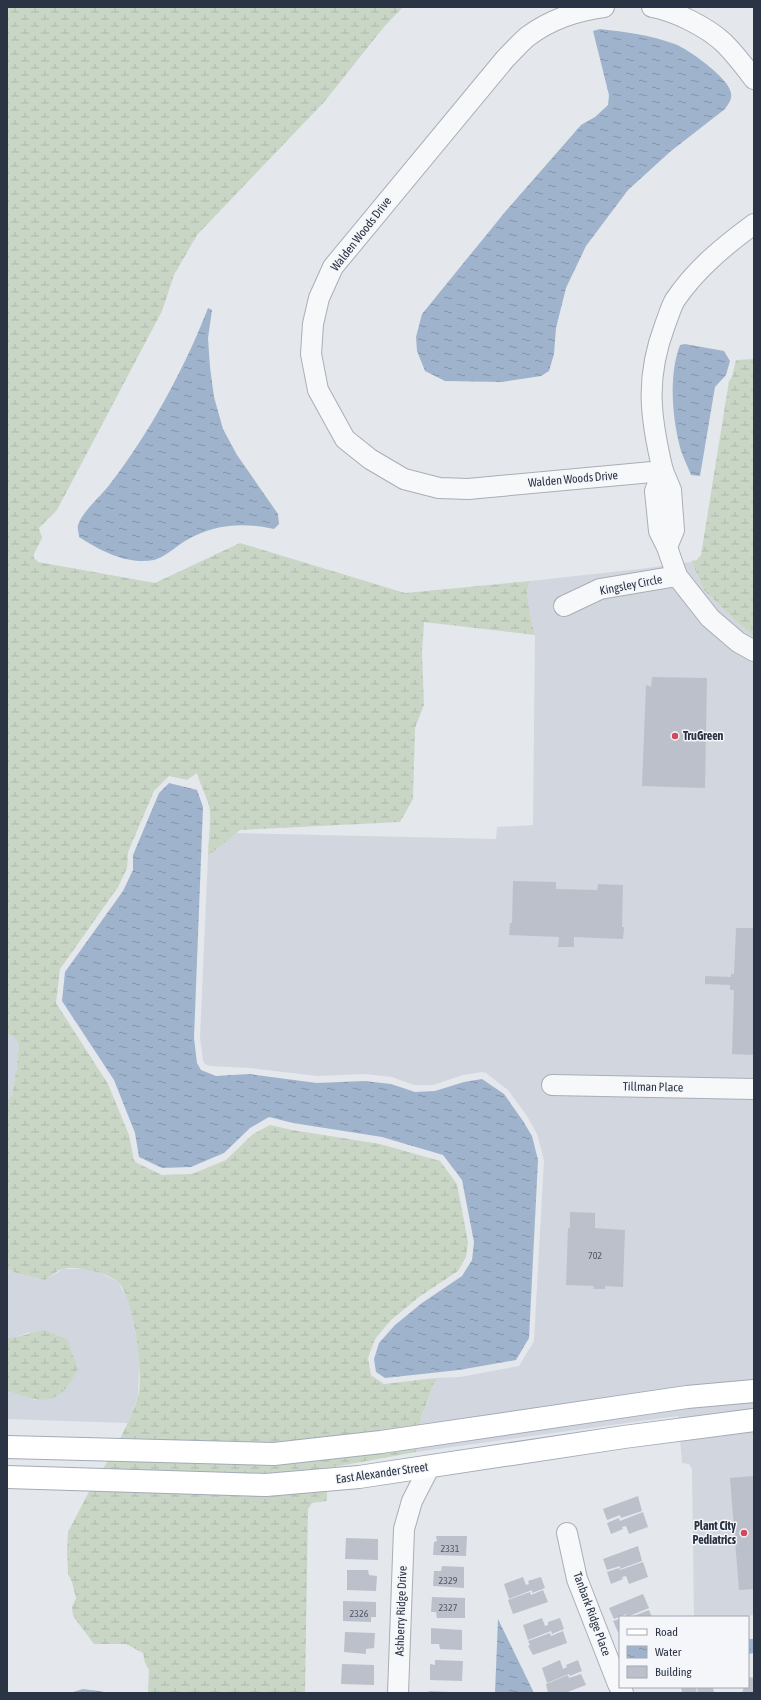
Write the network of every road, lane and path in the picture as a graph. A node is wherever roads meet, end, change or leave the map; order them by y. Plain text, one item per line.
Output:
1 (604, 7) edge
2 (661, 8) edge
3 (754, 79) edge
4 (754, 224) edge
5 (663, 471) junction
6 (677, 576) junction
7 (564, 606) dead end
8 (754, 651) edge
9 (552, 1085) dead end
10 (754, 1089) edge
11 (754, 1390) edge
12 (754, 1420) edge
13 (7, 1446) edge
14 (430, 1466) junction
15 (7, 1477) edge
16 (567, 1533) dead end
17 (619, 1686) edge
18 (398, 1693) edge

1 - 5 street, Walden Woods Drive
2 - 3 street
4 - 5 street
5 - 6 street
6 - 7 street, Kingsley Circle
6 - 8 street
9 - 10 street, Tillman Place
11 - 13 main road
12 - 14 main road, East Alexander Street
14 - 15 main road, East Alexander Street
14 - 18 street, Ashberry Ridge Drive
16 - 17 street, Tanbark Ridge Place

